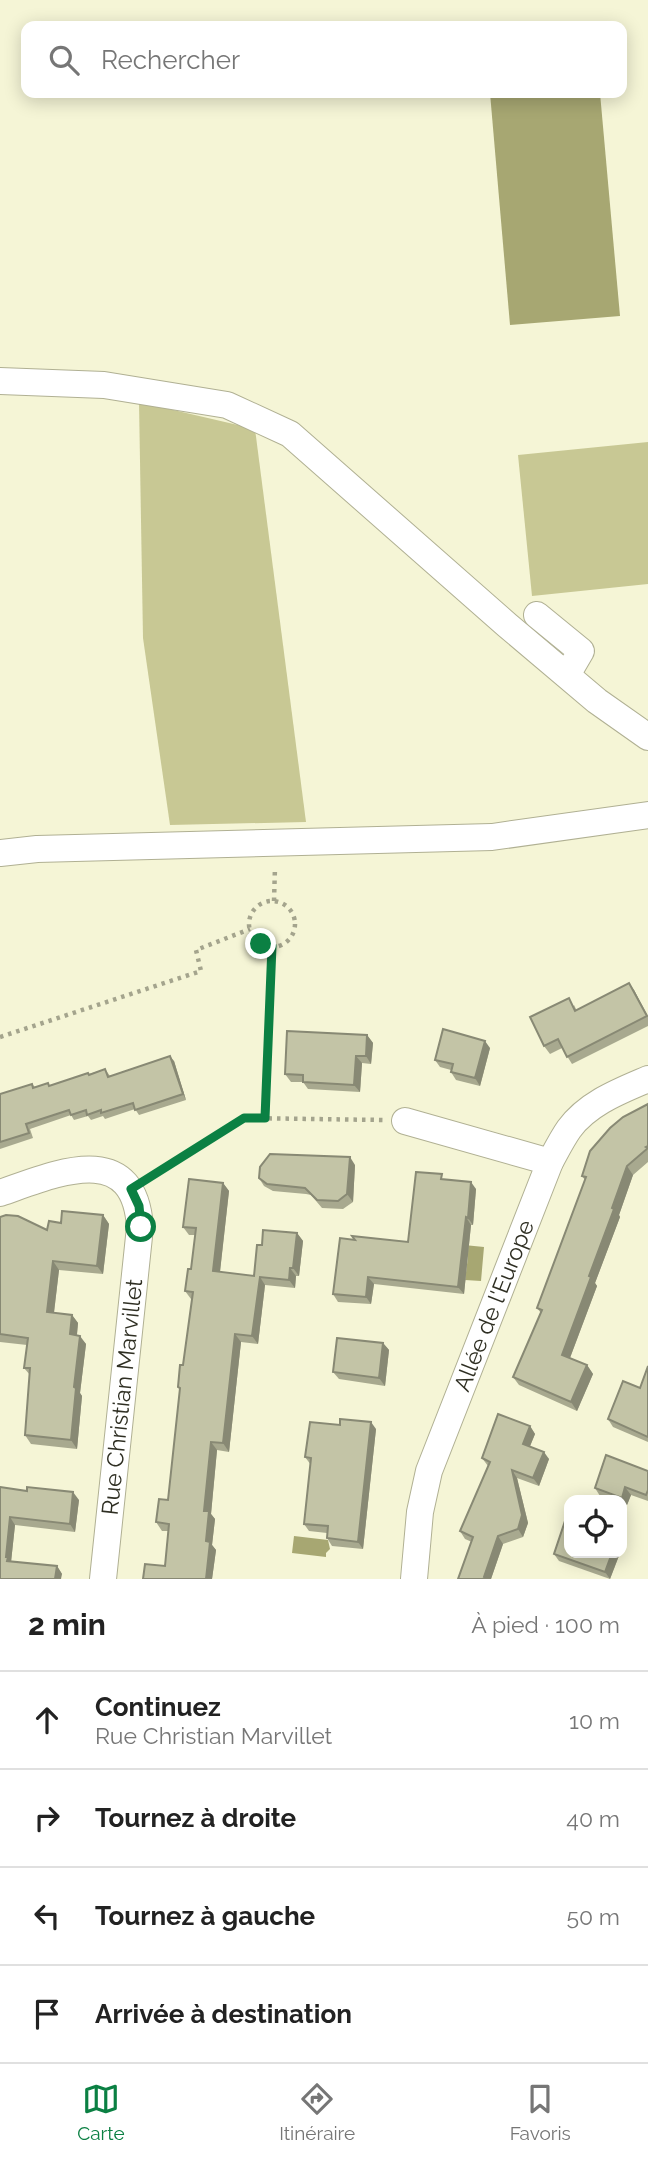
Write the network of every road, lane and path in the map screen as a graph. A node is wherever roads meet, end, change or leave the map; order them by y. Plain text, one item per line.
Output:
1 (0, 381) edge
2 (537, 615) dead end
3 (567, 676) junction
4 (648, 737) edge
5 (648, 816) edge
6 (276, 842) junction
7 (0, 852) edge
8 (274, 901) junction
9 (250, 929) junction
10 (272, 946) junction
11 (0, 1037) edge
12 (648, 1079) edge
13 (265, 1118) junction
14 (405, 1121) joint
15 (550, 1162) junction
16 (131, 1189) junction
17 (0, 1193) edge
18 (103, 1579) edge
19 (414, 1579) edge

1 - 3 street
2 - 3 street
3 - 4 street
5 - 6 street
6 - 7 street
6 - 8 path
8 - 9 path
8 - 10 path
9 - 10 path
9 - 11 path
10 - 13 path
12 - 15 street, Allée de l'Europe
13 - 14 path
13 - 16 path
14 - 15 street
15 - 19 street, Allée de l'Europe
16 - 17 street
16 - 18 street, Rue Christian Marvillet

